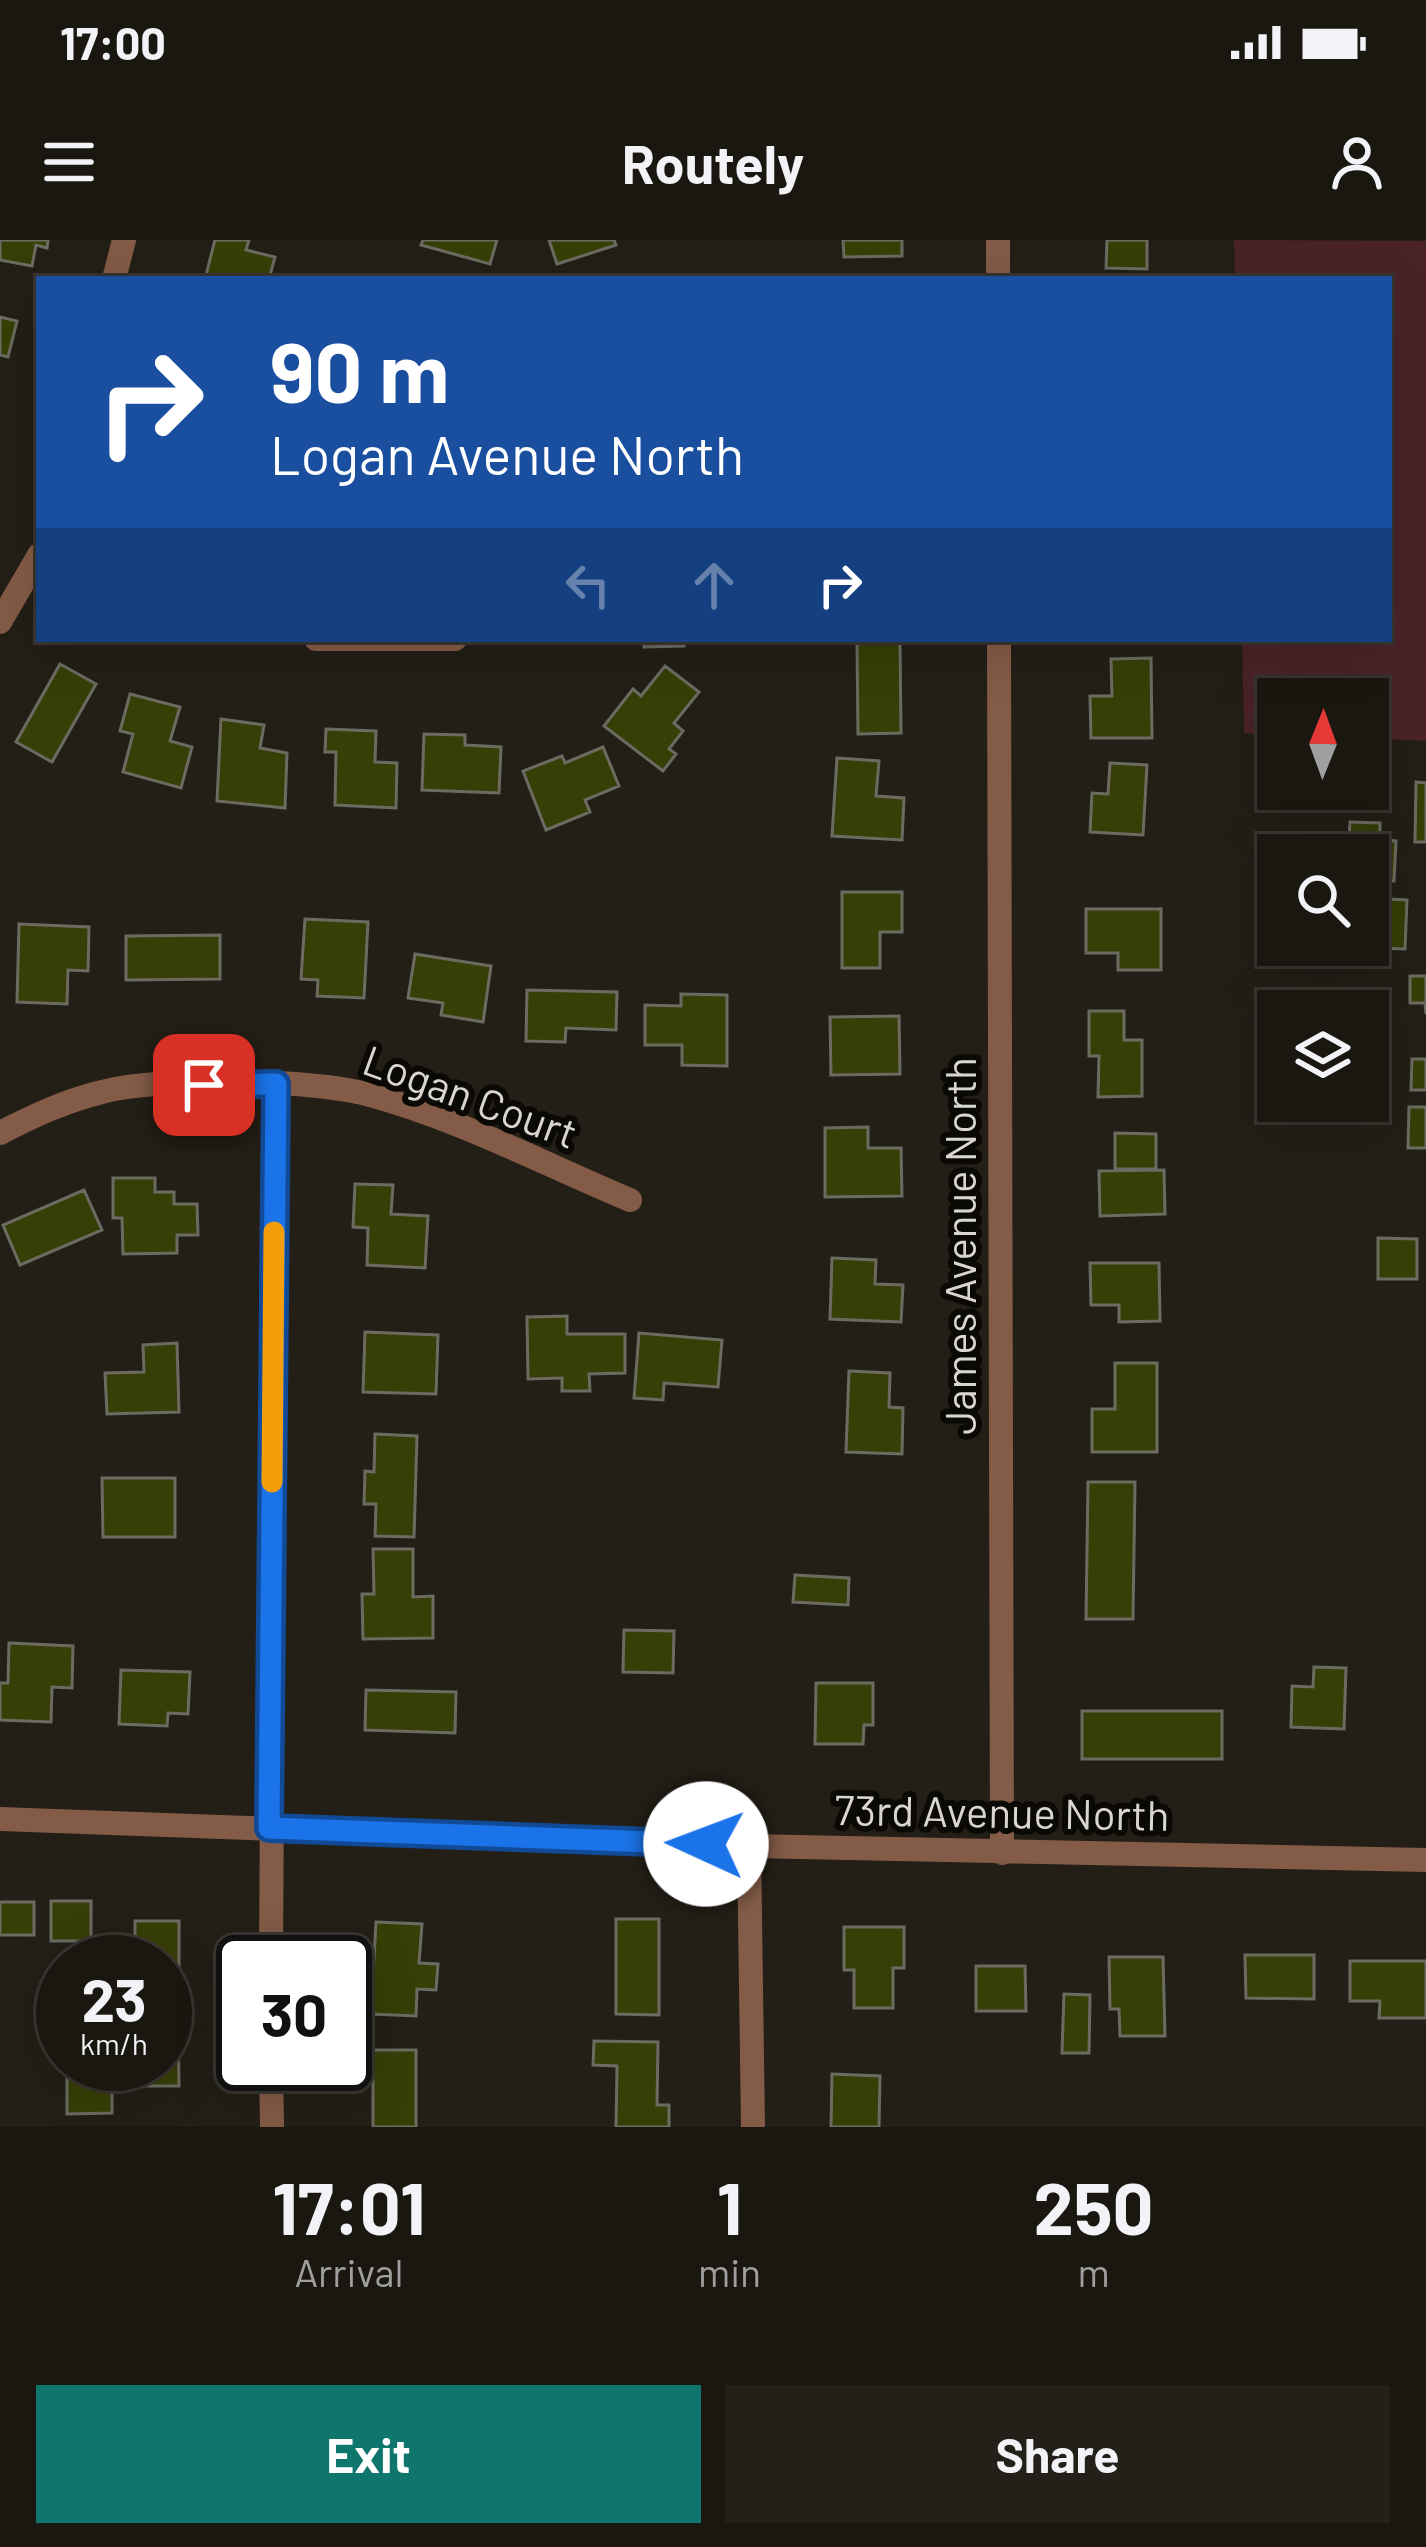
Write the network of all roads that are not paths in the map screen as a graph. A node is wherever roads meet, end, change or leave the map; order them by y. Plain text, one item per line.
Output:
1 (124, 240) edge
2 (998, 240) edge
3 (115, 276) edge
4 (998, 276) edge
5 (36, 561) edge
6 (0, 622) edge
7 (999, 642) edge
8 (276, 1084) junction
9 (0, 1133) edge
10 (630, 1200) dead end
11 (0, 1819) edge
12 (269, 1828) junction
13 (749, 1846) junction
14 (1002, 1852) junction
15 (1426, 1860) edge
16 (271, 1935) edge
17 (272, 2091) edge
18 (272, 2127) edge
19 (754, 2127) edge

1 - 3 street
2 - 4 street
5 - 6 street
7 - 14 street, James Avenue North
8 - 9 street, Logan Court
8 - 10 street, Logan Court
8 - 12 street
11 - 12 street, 73rd Avenue North
12 - 13 street, 73rd Avenue North
12 - 16 street
13 - 14 street, 73rd Avenue North
13 - 19 street
14 - 15 street, 73rd Avenue North
17 - 18 street

